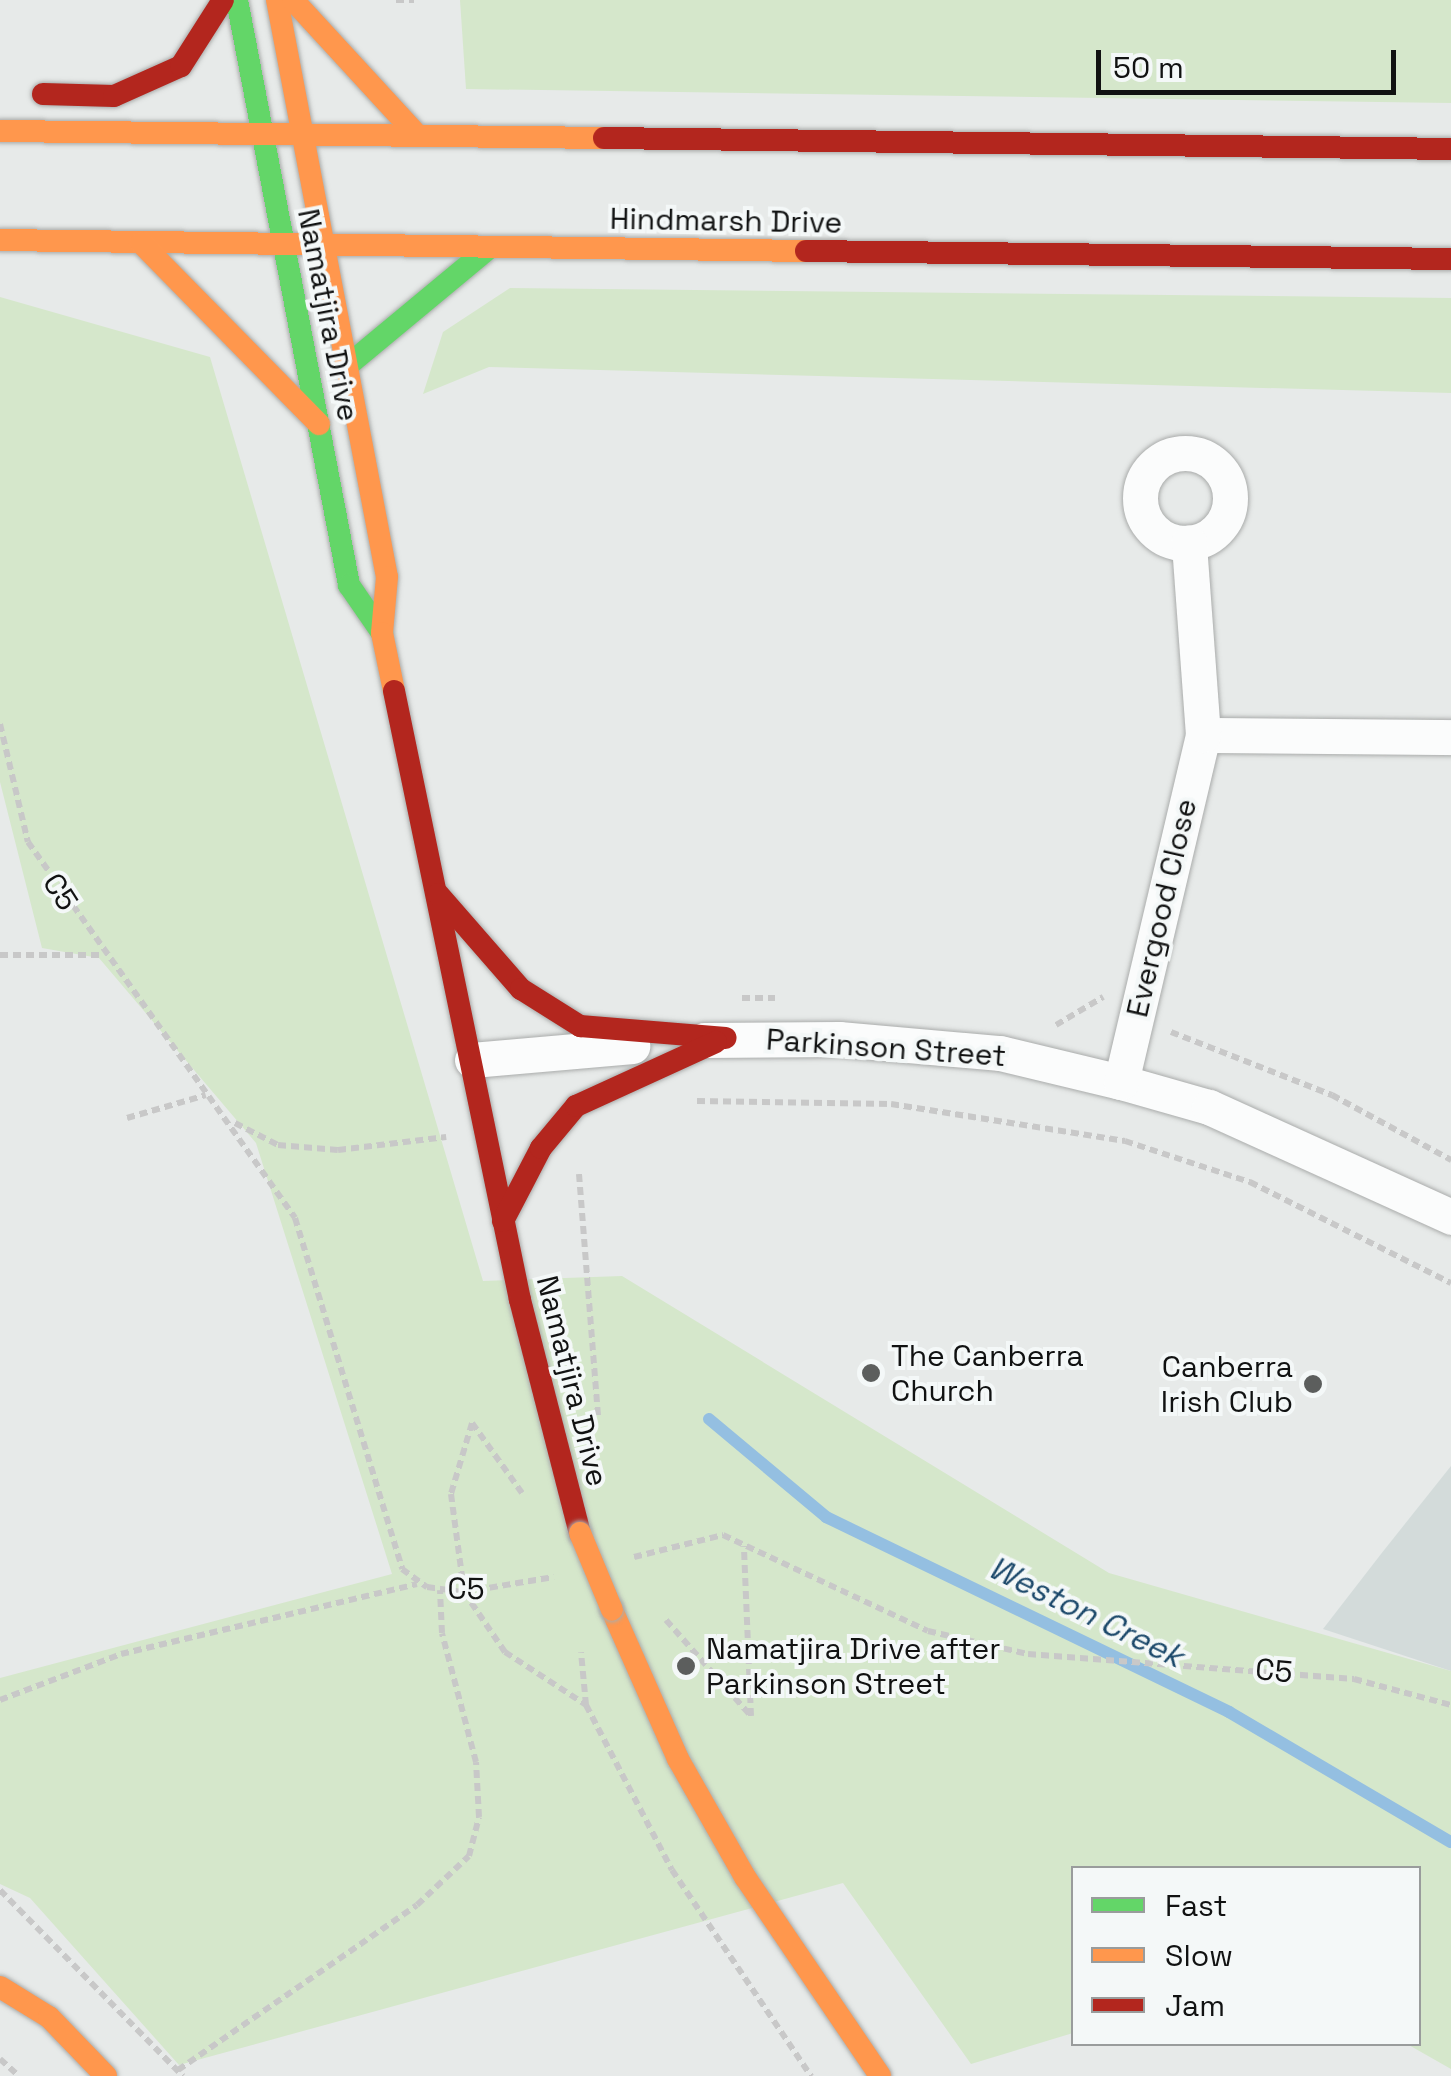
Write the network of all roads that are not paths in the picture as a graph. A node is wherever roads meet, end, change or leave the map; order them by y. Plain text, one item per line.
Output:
1 (224, 0) edge
2 (237, 0) edge
3 (277, 0) edge
4 (293, 0) edge
5 (19, 94) dead end
6 (0, 131) edge
7 (263, 133) junction
8 (302, 134) junction
9 (417, 135) junction
10 (1451, 149) edge
11 (0, 240) edge
12 (141, 243) junction
13 (324, 246) junction
14 (284, 247) junction
15 (490, 248) junction
16 (1451, 259) edge
17 (347, 366) junction
18 (319, 424) junction
19 (1189, 543) dead end
20 (382, 633) junction
21 (1203, 734) junction
22 (1451, 737) edge
23 (435, 892) junction
24 (726, 1038) junction
25 (472, 1060) junction
26 (1121, 1082) junction
27 (1451, 1218) edge
28 (504, 1221) junction
29 (0, 1987) edge
30 (106, 2076) edge
31 (880, 2076) edge

1 - 5 main road
2 - 7 main road, Namatjira Drive
3 - 8 main road, Namatjira Drive
4 - 9 main road
6 - 7 main road
7 - 8 main road
7 - 14 main road, Namatjira Drive
8 - 9 main road
8 - 13 main road, Namatjira Drive
9 - 10 main road
11 - 12 main road, Hindmarsh Drive
12 - 14 main road, Hindmarsh Drive
12 - 18 main road
13 - 14 main road, Hindmarsh Drive
13 - 15 main road, Hindmarsh Drive
13 - 17 main road, Namatjira Drive
14 - 18 main road, Namatjira Drive
15 - 16 main road, Hindmarsh Drive
15 - 17 main road
17 - 20 main road, Namatjira Drive
18 - 20 main road, Namatjira Drive
19 - 21 street, Evergood Close
20 - 23 main road, Namatjira Drive
21 - 22 street
21 - 26 street, Evergood Close
23 - 24 main road
23 - 25 main road, Namatjira Drive
24 - 25 street, Parkinson Street
24 - 26 street, Parkinson Street
24 - 28 main road
25 - 28 main road, Namatjira Drive
26 - 27 street, Parkinson Street
28 - 31 main road, Namatjira Drive, bridge
29 - 30 main road

